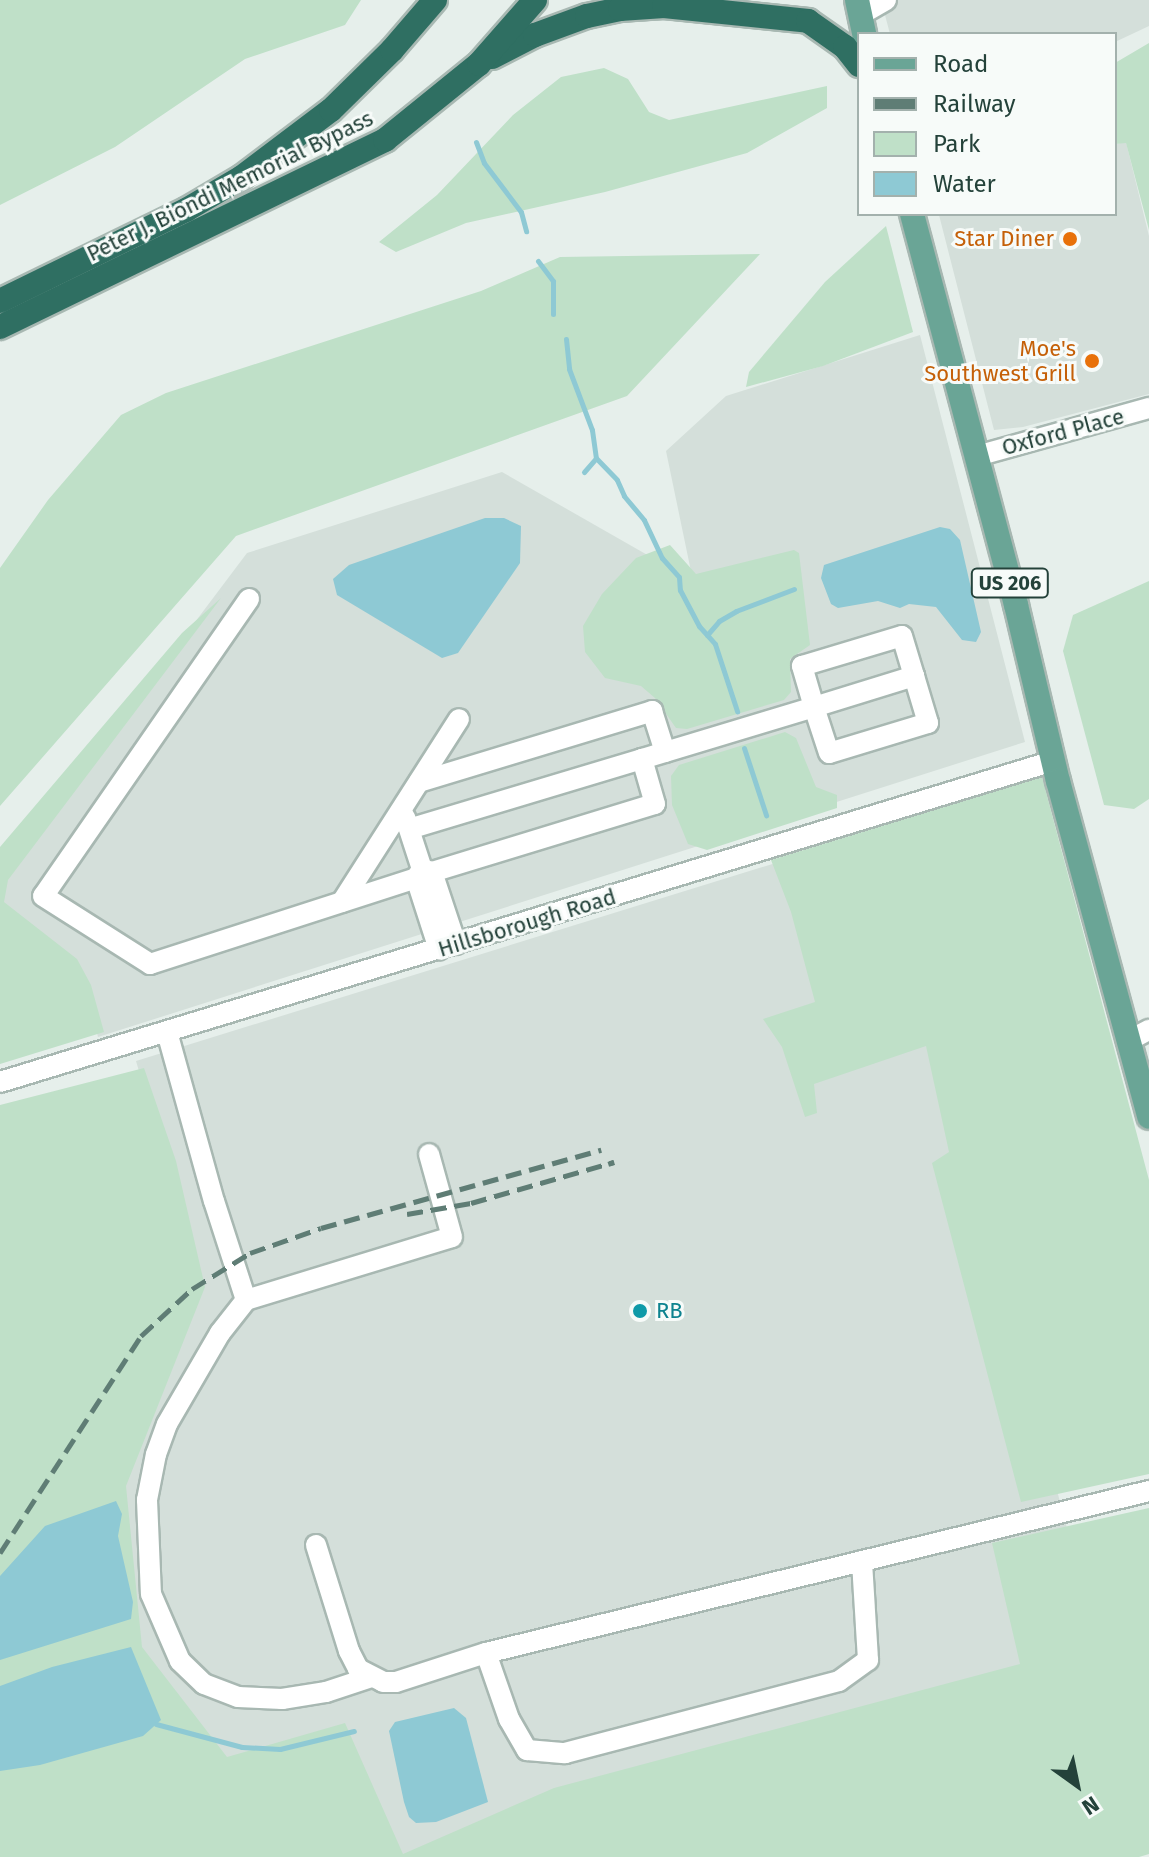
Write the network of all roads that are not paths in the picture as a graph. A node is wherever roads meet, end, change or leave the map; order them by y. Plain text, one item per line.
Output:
1 (435, 0) edge
2 (535, 0) edge
3 (886, 0) edge
4 (859, 14) edge
5 (857, 62) edge
6 (479, 64) junction
7 (913, 216) edge
8 (0, 301) edge
9 (0, 327) edge
10 (1149, 408) edge
11 (977, 456) junction
12 (249, 599) dead end
13 (914, 676) junction
14 (814, 707) junction
15 (459, 719) dead end
16 (665, 752) junction
17 (642, 759) junction
18 (1053, 761) junction
19 (419, 782) junction
20 (402, 809) junction
21 (409, 829) junction
22 (423, 873) junction
23 (342, 902) junction
24 (447, 947) junction
25 (167, 1032) junction
26 (1139, 1036) edge
27 (0, 1082) edge
28 (1149, 1117) edge
29 (429, 1154) dead end
30 (246, 1300) junction
31 (1149, 1491) edge
32 (316, 1545) dead end
33 (862, 1561) junction
34 (486, 1653) junction
35 (371, 1677) junction

1 - 8 highway, Peter J. Biondi Memorial Bypass
2 - 6 highway, Peter J. Biondi Memorial Bypass
3 - 4 street
5 - 6 highway
6 - 9 highway, Peter J. Biondi Memorial Bypass
7 - 11 main road, US 206
10 - 11 street, Oxford Place
11 - 18 main road, US 206
12 - 23 street
13 - 14 street
13 - 14 street
13 - 14 street
14 - 16 street
15 - 19 street
16 - 17 street
16 - 19 street
17 - 21 street
17 - 22 street
18 - 24 street, Hillsborough Road
18 - 26 main road, US 206
19 - 20 street
20 - 21 street
20 - 23 street
21 - 22 street
22 - 23 street
22 - 24 street
24 - 25 street, Hillsborough Road
25 - 27 street, Hillsborough Road
25 - 30 street
26 - 28 main road, US 206
29 - 30 street
30 - 35 street
31 - 33 street
32 - 35 street
33 - 34 street
33 - 34 street
34 - 35 street

